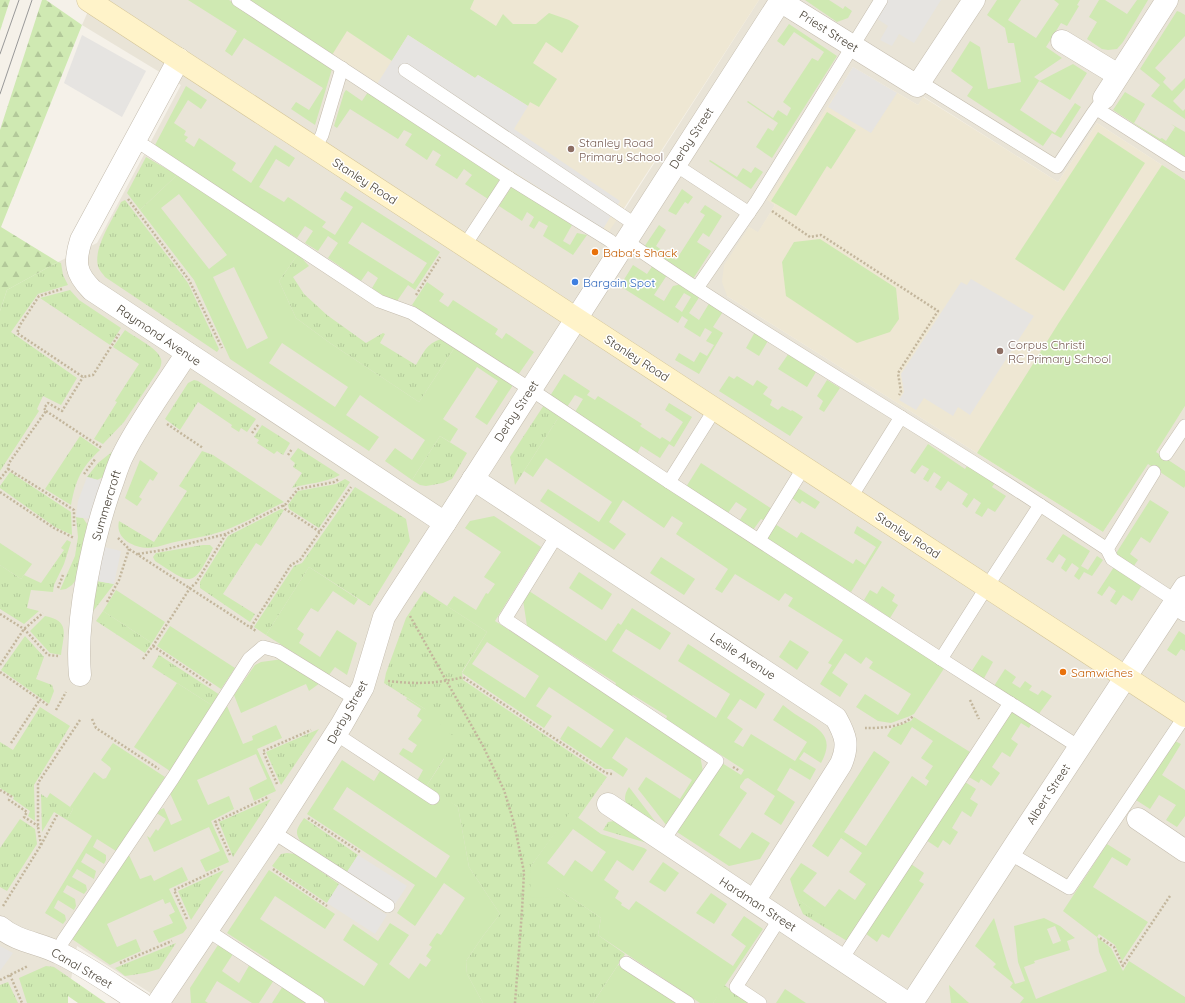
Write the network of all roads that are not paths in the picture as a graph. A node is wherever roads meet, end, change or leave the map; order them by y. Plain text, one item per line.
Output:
1 (238, 0) edge
2 (780, 0) edge
3 (881, 0) edge
4 (974, 0) edge
5 (1167, 0) edge
6 (94, 2) edge
7 (1062, 41) dead end
8 (853, 46) junction
9 (179, 59) junction
10 (342, 68) junction
11 (405, 70) dead end
12 (1118, 75) junction
13 (920, 82) junction
14 (1101, 103) junction
15 (135, 142) junction
16 (315, 148) junction
17 (674, 164) junction
18 (1185, 165) edge
19 (509, 178) junction
20 (749, 213) junction
21 (627, 238) junction
22 (465, 245) junction
23 (697, 288) junction
24 (576, 319) junction
25 (187, 353) junction
26 (530, 389) junction
27 (715, 409) junction
28 (902, 417) junction
29 (1185, 426) edge
30 (1166, 454) dead end
31 (804, 467) junction
32 (1154, 472) dead end
33 (473, 479) junction
34 (669, 482) junction
35 (851, 497) junction
36 (1040, 506) junction
37 (445, 523) junction
38 (556, 535) junction
39 (758, 540) junction
40 (1106, 549) junction
41 (986, 586) junction
42 (1180, 603) edge
43 (941, 659) junction
44 (80, 674) dead end
45 (1126, 677) junction
46 (358, 698) junction
47 (1010, 703) junction
48 (1185, 716) edge
49 (336, 734) junction
50 (1079, 747) junction
51 (433, 798) dead end
52 (608, 804) dead end
53 (1138, 819) dead end
54 (273, 832) junction
55 (663, 841) junction
56 (1185, 851) edge
57 (1009, 853) junction
58 (754, 901) junction
59 (388, 906) dead end
60 (1, 918) edge
61 (780, 918) junction
62 (197, 926) junction
63 (58, 952) junction
64 (842, 959) junction
65 (626, 963) dead end
66 (141, 1003) edge
67 (158, 1003) edge
68 (318, 1003) edge
69 (688, 1003) edge
70 (760, 1003) edge
71 (907, 1003) edge
72 (912, 1003) edge

1 - 10 lane
2 - 8 street, Priest Street
2 - 17 street, Derby Street
3 - 8 lane
4 - 13 street
5 - 12 street
6 - 9 street, Stanley Road
7 - 12 street
8 - 13 street, Priest Street
8 - 20 lane
9 - 15 street, Raymond Avenue
9 - 16 street, Stanley Road
10 - 16 lane
10 - 19 lane
11 - 21 lane
12 - 14 street
13 - 14 lane
14 - 18 lane
15 - 25 street, Raymond Avenue
15 - 26 lane
16 - 22 street, Stanley Road
17 - 20 lane
17 - 21 street, Derby Street
19 - 21 lane
19 - 22 lane
20 - 23 lane
21 - 23 lane
21 - 24 street, Derby Street
22 - 24 street, Stanley Road
23 - 28 lane
24 - 26 street, Derby Street
24 - 27 street, Stanley Road
25 - 37 street, Raymond Avenue
25 - 44 street, Summercroft
26 - 33 street, Derby Street
26 - 34 lane
27 - 31 street, Stanley Road
27 - 34 lane
28 - 35 lane
28 - 36 lane
29 - 30 lane
31 - 35 street, Stanley Road
31 - 39 lane
32 - 40 lane
33 - 37 street, Derby Street
33 - 38 street, Leslie Avenue
34 - 39 lane
35 - 41 street, Stanley Road
36 - 40 lane
36 - 41 lane
37 - 46 street, Derby Street
38 - 55 lane
38 - 58 street, Leslie Avenue
39 - 43 lane
40 - 42 lane
41 - 43 lane
41 - 45 street, Stanley Road
42 - 45 street, Albert Street
43 - 47 lane
45 - 48 street, Stanley Road
45 - 50 street, Albert Street
46 - 49 street, Derby Street
46 - 63 lane
47 - 50 lane
47 - 64 lane
48 - 57 lane
49 - 51 lane
49 - 54 street, Derby Street
50 - 57 street, Albert Street
52 - 55 street, Hardman Street
53 - 56 street
54 - 59 lane
54 - 62 street, Derby Street
55 - 58 street, Hardman Street
57 - 72 street, Albert Street
58 - 61 street, Hardman Street
60 - 63 street, Canal Street
61 - 64 street, Hardman Street
61 - 70 lane
62 - 67 street, Derby Street
62 - 68 lane
63 - 66 street, Canal Street
64 - 71 street, Hardman Street
65 - 69 lane

